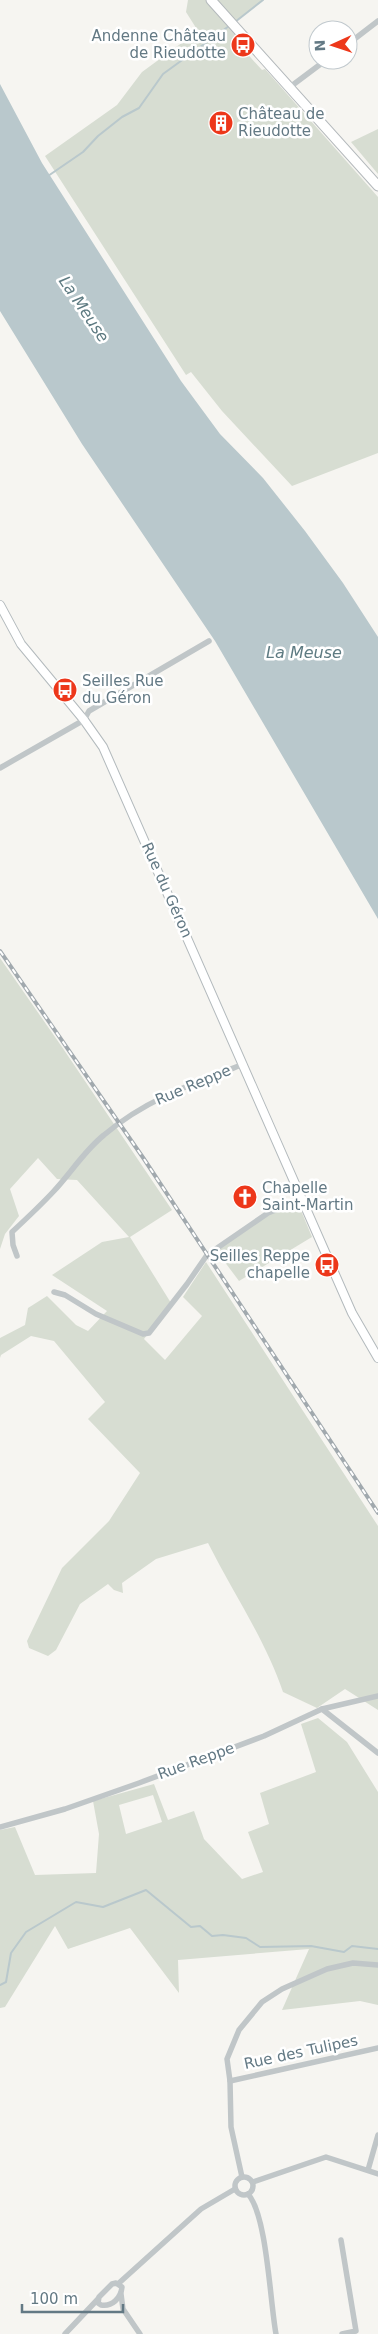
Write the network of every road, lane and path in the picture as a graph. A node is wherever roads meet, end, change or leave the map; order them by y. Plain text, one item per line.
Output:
1 (211, 0) edge
2 (378, 21) edge
3 (358, 36) edge
4 (313, 70) edge
5 (290, 87) junction
6 (378, 186) edge
7 (0, 605) edge
8 (209, 641) dead end
9 (84, 720) junction
10 (0, 768) edge
11 (244, 1064) junction
12 (301, 1200) junction
13 (17, 1256) dead end
14 (54, 1292) dead end
15 (378, 1358) edge
16 (378, 1696) edge
17 (322, 1709) junction
18 (378, 1753) edge
19 (0, 1827) edge
20 (378, 1965) edge
21 (378, 2048) edge
22 (230, 2081) junction
23 (378, 2135) edge
24 (368, 2170) junction
25 (378, 2174) edge
26 (242, 2177) junction
27 (253, 2182) junction
28 (235, 2188) junction
29 (248, 2194) junction
30 (341, 2240) dead end
31 (119, 2283) junction
32 (121, 2294) junction
33 (99, 2302) junction
34 (109, 2305) junction
35 (123, 2309) junction
36 (358, 2333) edge
37 (65, 2334) edge
38 (140, 2334) edge
39 (276, 2334) edge
40 (342, 2334) edge

1 - 5 main road
2 - 3 street
4 - 5 street
5 - 6 main road
7 - 9 main road, Rue du Géron
8 - 9 street
9 - 10 street
9 - 11 main road, Rue du Géron
11 - 12 main road, Rue Reppe
11 - 13 street, Rue Reppe
12 - 14 street
12 - 15 main road, Rue Reppe
16 - 17 street, Rue Reppe
17 - 18 street
17 - 19 street, Rue Reppe
20 - 22 street
21 - 22 street, Rue des Tulipes
22 - 26 street
23 - 24 street
24 - 25 street
24 - 27 street
26 - 27 street
26 - 28 street
27 - 29 street
28 - 29 street
28 - 31 street
29 - 39 street
30 - 36 street
31 - 32 street
31 - 33 street
32 - 34 street
32 - 35 street
33 - 34 street
33 - 37 street
34 - 35 street
35 - 38 street
36 - 40 street

